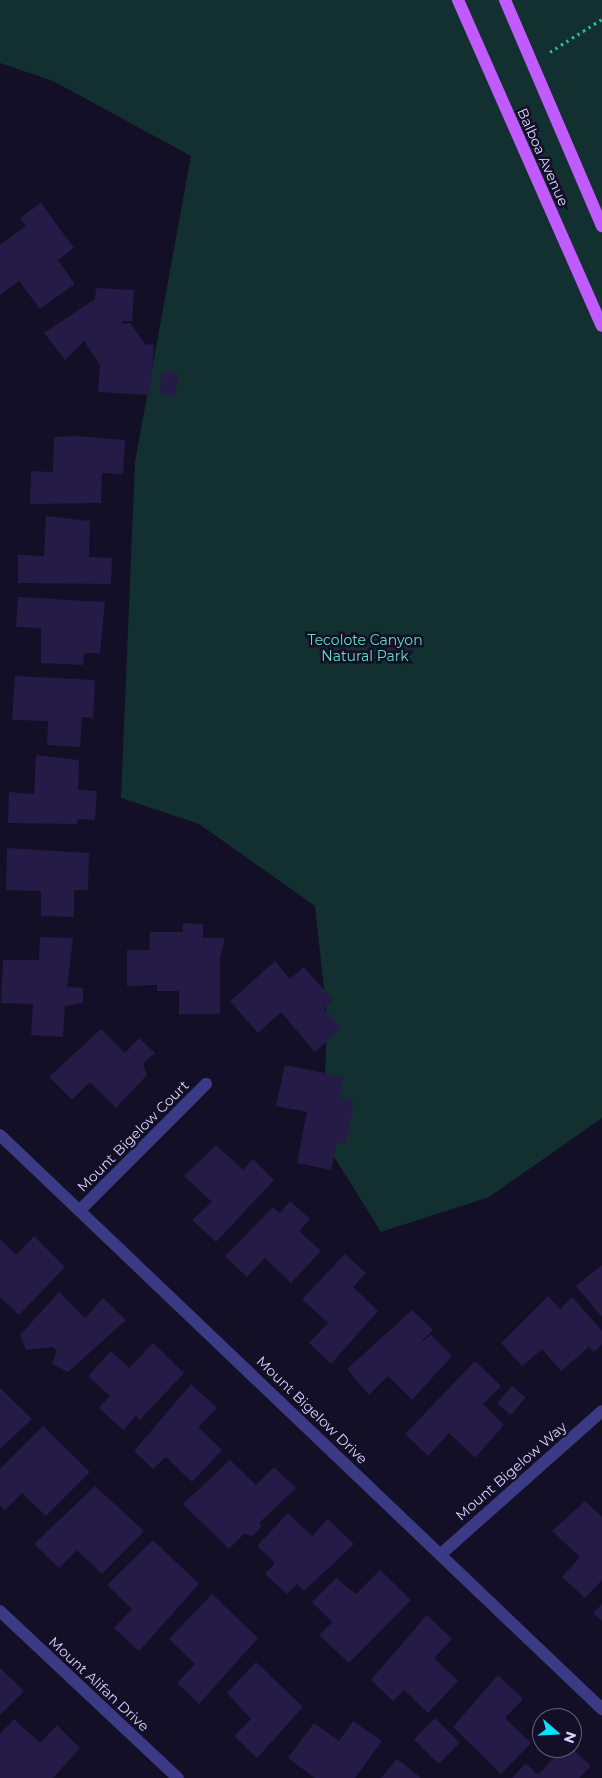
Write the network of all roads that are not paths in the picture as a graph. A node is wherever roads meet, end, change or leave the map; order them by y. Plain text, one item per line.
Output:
1 (458, 0) edge
2 (505, 0) edge
3 (602, 226) edge
4 (602, 326) edge
5 (206, 1084) dead end
6 (0, 1135) edge
7 (81, 1209) junction
8 (602, 1411) edge
9 (441, 1554) junction
10 (0, 1611) edge
11 (602, 1709) edge
12 (178, 1778) edge

1 - 4 main road, Balboa Avenue
2 - 3 main road, Balboa Avenue
5 - 7 street, Mount Bigelow Court
6 - 7 street, Mount Bigelow Drive
7 - 9 street, Mount Bigelow Drive
8 - 9 street, Mount Bigelow Way
9 - 11 street, Mount Bigelow Drive
10 - 12 street, Mount Alifan Drive

